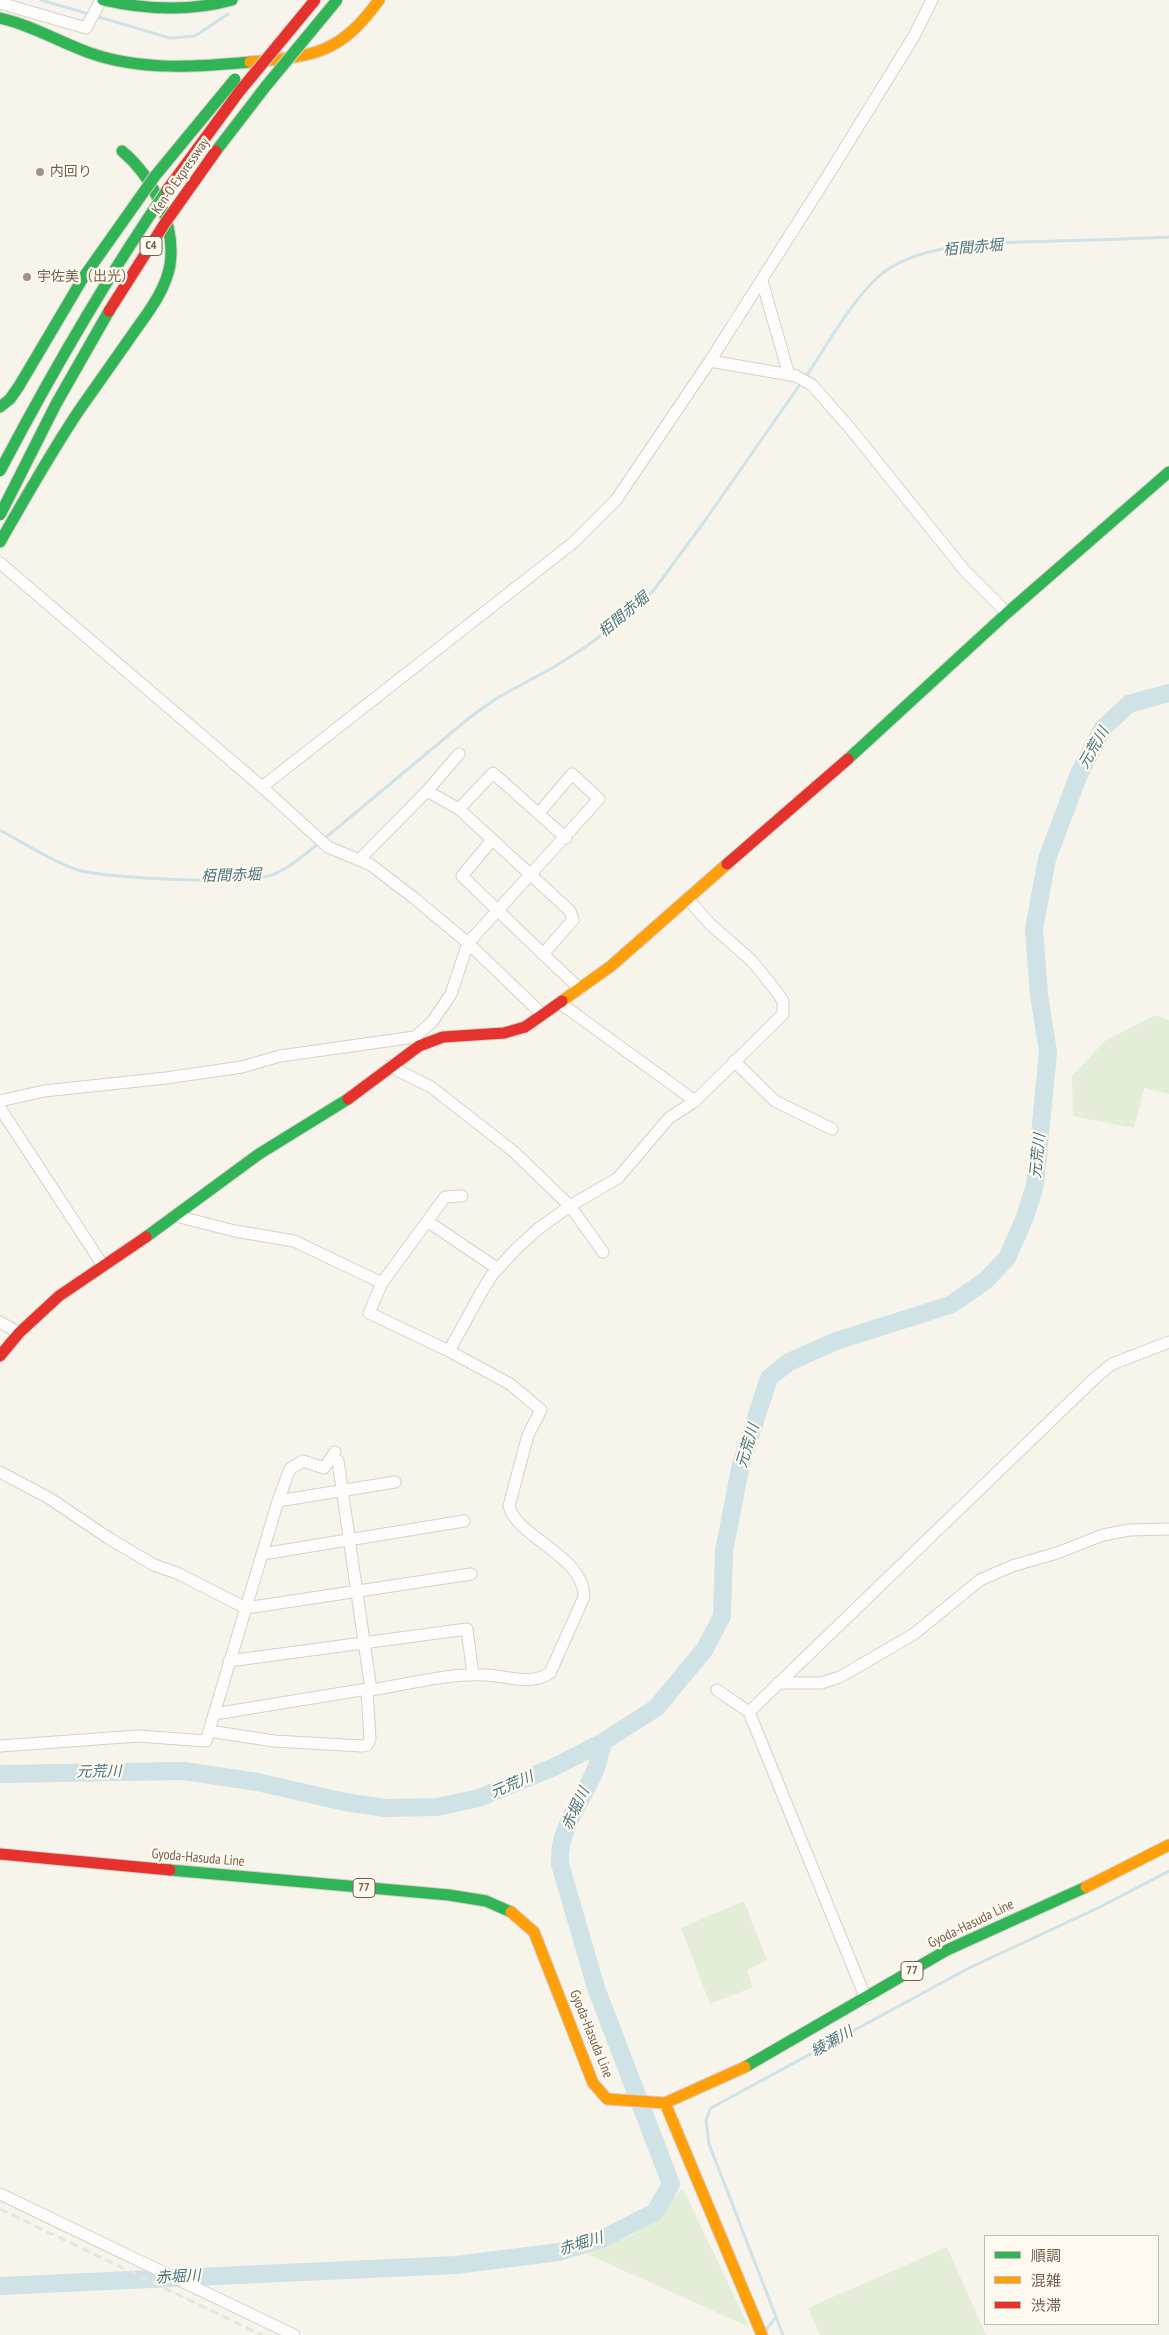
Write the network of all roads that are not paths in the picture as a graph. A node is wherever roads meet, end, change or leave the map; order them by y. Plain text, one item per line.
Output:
1 (232, 0) edge
2 (309, 0) edge
3 (315, 0) edge
4 (337, 0) edge
5 (379, 0) edge
6 (932, 0) edge
7 (0, 3) edge
8 (100, 3) edge
9 (0, 18) edge
10 (122, 151) dead end
11 (762, 281) junction
12 (710, 361) junction
13 (792, 375) junction
14 (0, 407) edge
15 (0, 471) edge
16 (1169, 472) edge
17 (0, 515) edge
18 (0, 542) edge
19 (0, 563) edge
20 (1007, 613) junction
21 (459, 754) dead end
22 (262, 787) junction
23 (427, 792) junction
24 (459, 809) junction
25 (539, 813) junction
26 (566, 838) junction
27 (492, 840) junction
28 (359, 860) junction
29 (529, 874) junction
30 (688, 899) junction
31 (499, 912) junction
32 (468, 943) junction
33 (543, 954) junction
34 (580, 989) junction
35 (560, 1003) junction
36 (543, 1015) junction
37 (417, 1042) junction
38 (734, 1061) junction
39 (392, 1065) junction
40 (0, 1101) edge
41 (695, 1101) junction
42 (0, 1108) edge
43 (832, 1128) dead end
44 (462, 1196) dead end
45 (570, 1206) junction
46 (176, 1216) junction
47 (427, 1222) junction
48 (603, 1252) dead end
49 (102, 1264) junction
50 (498, 1269) junction
51 (382, 1283) junction
52 (0, 1322) edge
53 (19, 1332) junction
54 (1169, 1342) edge
55 (449, 1351) junction
56 (0, 1356) edge
57 (0, 1472) edge
58 (395, 1482) dead end
59 (342, 1491) junction
60 (278, 1501) junction
61 (464, 1521) dead end
62 (1169, 1529) edge
63 (349, 1540) junction
64 (262, 1554) junction
65 (471, 1574) dead end
66 (356, 1591) junction
67 (246, 1608) junction
68 (364, 1644) junction
69 (230, 1661) junction
70 (473, 1676) junction
71 (778, 1683) junction
72 (369, 1690) junction
73 (717, 1690) dead end
74 (749, 1712) junction
75 (214, 1714) junction
76 (209, 1731) junction
77 (0, 1746) edge
78 (1169, 1845) edge
79 (0, 1854) edge
80 (866, 1999) junction
81 (661, 2102) junction
82 (0, 2194) edge
83 (294, 2335) edge
84 (762, 2335) edge

1 - 8 main road
2 - 14 main road, bridge
3 - 15 main road, Ken-O Expressway / C4, bridge
4 - 17 main road, Ken-O Expressway / C4, bridge
5 - 9 main road
6 - 11 street
7 - 8 street
10 - 18 main road
11 - 12 street
11 - 13 street
12 - 13 street
12 - 22 street
13 - 20 street
16 - 20 main road
19 - 22 street
20 - 30 main road
21 - 23 street
22 - 28 street
23 - 24 street
23 - 28 street
24 - 25 street
24 - 27 street
25 - 26 street
25 - 26 street
26 - 29 street
27 - 29 street
27 - 31 street
28 - 32 street
29 - 31 street
29 - 33 street
30 - 34 main road
30 - 38 street
31 - 32 street
31 - 33 street
32 - 36 street
32 - 37 street
33 - 34 street
34 - 35 main road
35 - 36 main road
35 - 41 street
36 - 37 main road
37 - 39 main road
37 - 40 street
38 - 41 street
38 - 43 street
39 - 45 street
39 - 46 main road
41 - 45 street
42 - 49 street
44 - 47 street
45 - 48 street
45 - 50 street
46 - 49 main road
46 - 51 street
47 - 50 street
47 - 51 street
49 - 53 main road
50 - 55 street
51 - 55 street
52 - 53 street
53 - 56 main road
54 - 71 street
55 - 70 street
57 - 67 street
58 - 59 street
59 - 60 street
59 - 60 street
59 - 63 street
60 - 64 street
61 - 63 street
62 - 71 street
63 - 64 street
63 - 66 street
64 - 67 street
65 - 66 street
66 - 67 street
66 - 68 street
67 - 69 street
68 - 69 street
68 - 70 street
68 - 72 street
69 - 75 street
70 - 72 street
71 - 74 street
72 - 75 street
72 - 76 street
73 - 74 street
74 - 80 street
75 - 76 street
76 - 77 street
78 - 80 main road, Gyoda-Hasuda Line / 77
79 - 81 main road, Gyoda-Hasuda Line / 77
80 - 81 main road, Gyoda-Hasuda Line / 77
81 - 84 main road
82 - 83 street

